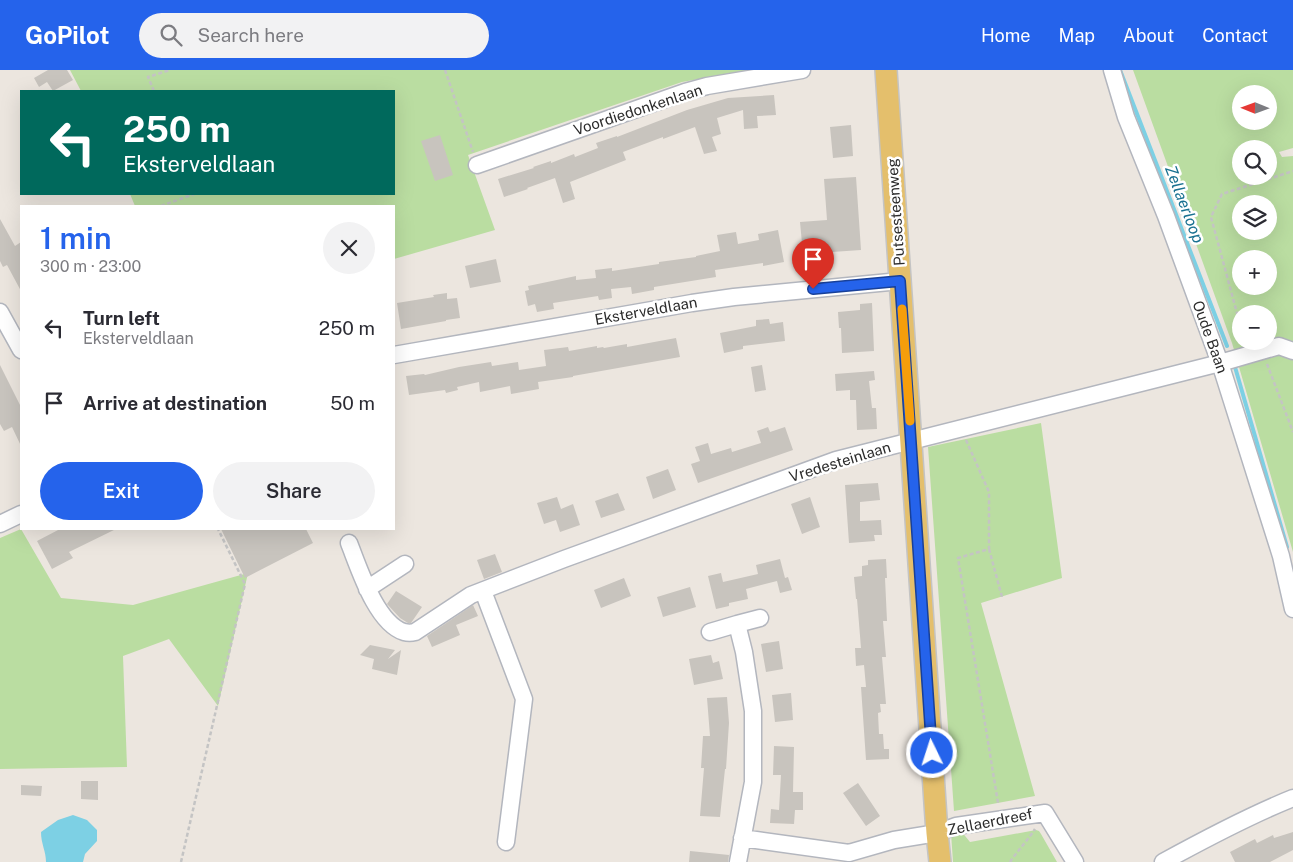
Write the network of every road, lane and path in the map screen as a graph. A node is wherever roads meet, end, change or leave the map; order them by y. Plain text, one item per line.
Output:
1 (170, 70) edge
2 (445, 70) edge
3 (802, 70) edge
4 (886, 70) edge
5 (1112, 70) edge
6 (154, 90) edge
7 (478, 165) joint
8 (1293, 171) edge
9 (191, 195) edge
10 (164, 205) edge
11 (900, 281) junction
12 (1235, 305) edge
13 (0, 312) edge
14 (1277, 346) edge
15 (20, 348) edge
16 (1262, 350) joint
17 (1293, 351) edge
18 (395, 355) edge
19 (1220, 363) junction
20 (961, 428) junction
21 (1293, 432) edge
22 (911, 441) junction
23 (20, 514) edge
24 (0, 524) edge
25 (218, 530) edge
26 (350, 543) dead end
27 (988, 549) junction
28 (405, 564) dead end
29 (367, 589) junction
30 (477, 593) junction
31 (1002, 597) dead end
32 (1293, 609) edge
33 (760, 618) dead end
34 (737, 624) junction
35 (710, 632) dead end
36 (1293, 798) edge
37 (998, 803) dead end
38 (1045, 812) junction
39 (946, 829) junction
40 (742, 838) junction
41 (506, 842) dead end
42 (181, 862) edge
43 (738, 862) edge
44 (940, 862) edge
45 (1010, 862) edge
46 (1075, 862) edge
47 (1163, 862) edge

1 - 6 path
2 - 7 path
3 - 7 street, Voordiedonkenlaan
4 - 11 main road, Putsesteenweg
5 - 19 street, Oude Baan
8 - 12 path
9 - 10 path
11 - 18 street, Eksterveldlaan
11 - 22 main road, Putsesteenweg
13 - 15 street
14 - 17 street, Vredesteinlaan
16 - 19 street, Vredesteinlaan
16 - 21 path
19 - 20 street, Vredesteinlaan
19 - 32 street, Oude Baan
20 - 22 street, Vredesteinlaan
20 - 27 path
22 - 30 street, Vredesteinlaan
22 - 39 main road, Putsesteenweg
23 - 24 street
25 - 42 path
26 - 29 street, Vredesteinlaan
27 - 31 path
27 - 37 path
28 - 29 street
29 - 30 street, Vredesteinlaan
30 - 41 street
33 - 34 street
34 - 35 street
34 - 40 street
36 - 47 street
38 - 39 street, Zellaerdreef
38 - 45 path
38 - 46 street, Zellaerdreef
39 - 40 street, Zellaerdreef
39 - 44 main road, Putsesteenweg
40 - 43 street

